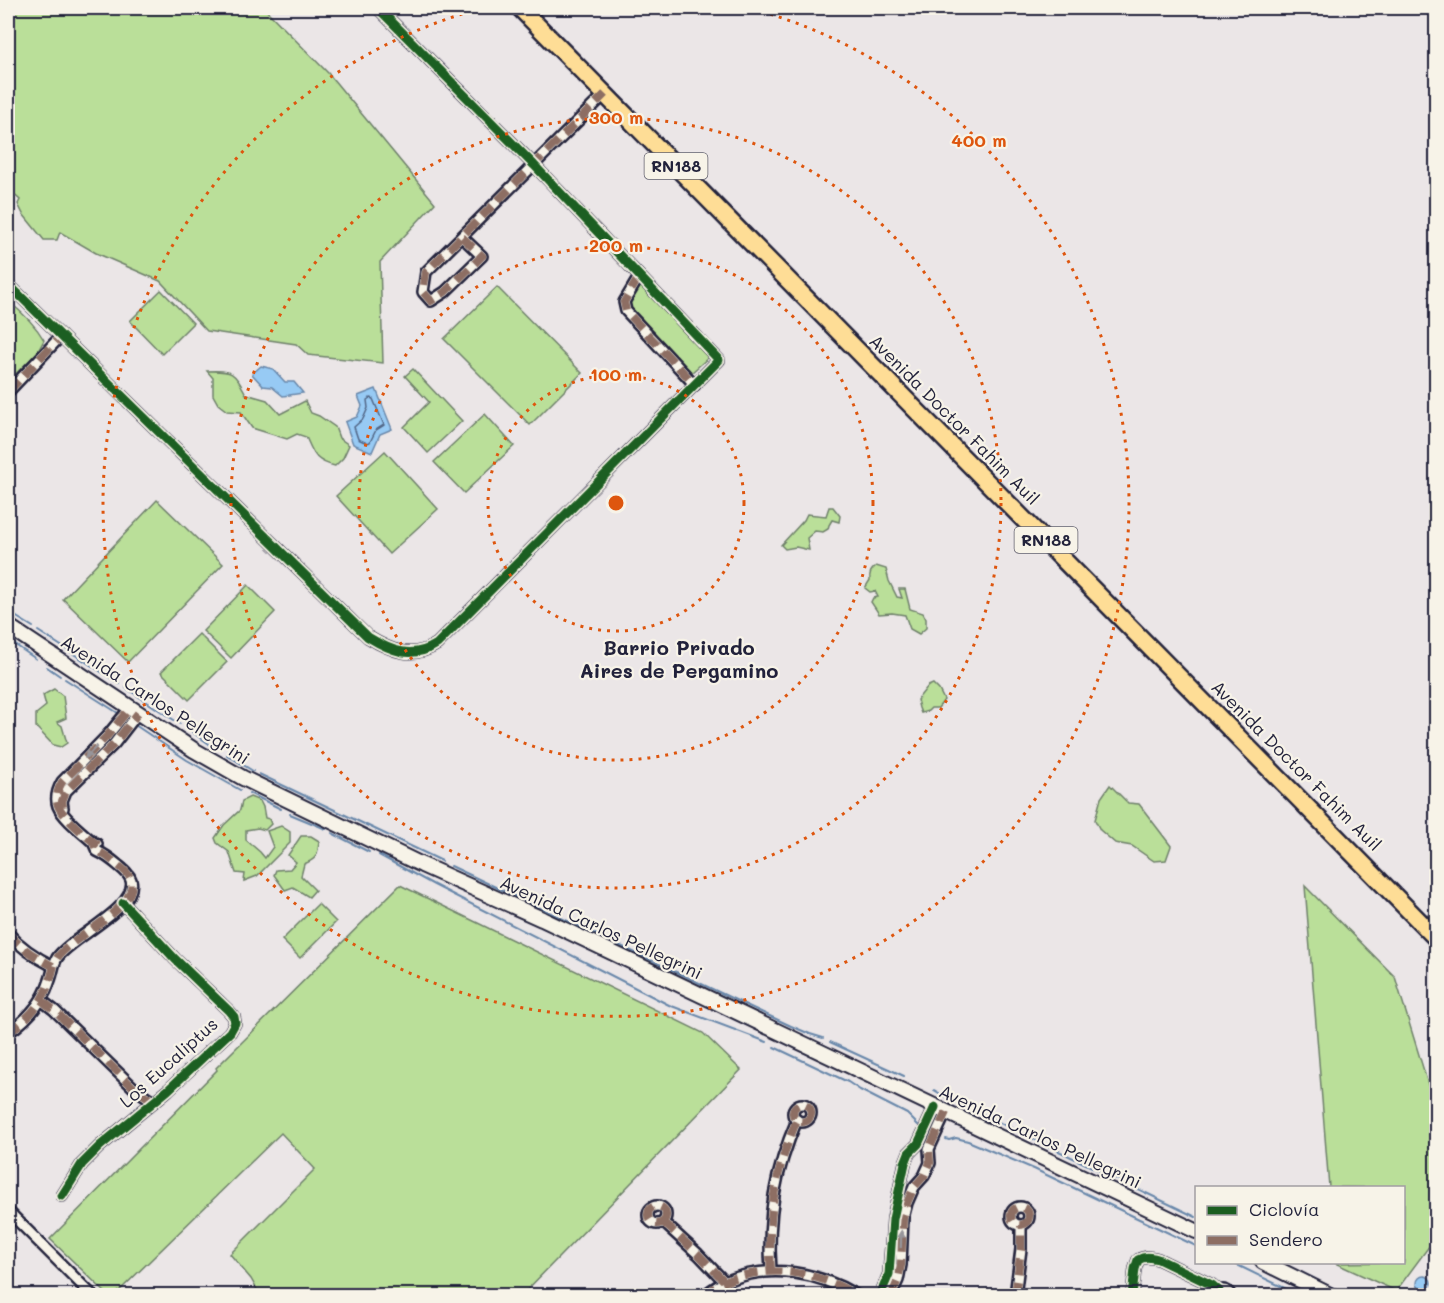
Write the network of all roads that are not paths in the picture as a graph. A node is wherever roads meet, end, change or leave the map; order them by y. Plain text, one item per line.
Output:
1 (378, 8) edge
2 (520, 8) edge
3 (605, 94) junction
4 (534, 165) junction
5 (462, 237) junction
6 (639, 277) junction
7 (8, 284) edge
8 (61, 336) junction
9 (695, 385) junction
10 (8, 392) edge
11 (8, 626) edge
12 (134, 711) junction
13 (123, 903) junction
14 (8, 933) edge
15 (1437, 938) edge
16 (53, 966) junction
17 (41, 1000) junction
18 (8, 1033) edge
19 (153, 1101) junction
20 (941, 1109) junction
21 (797, 1120) dead end
22 (918, 1144) junction
23 (929, 1149) junction
24 (901, 1181) junction
25 (914, 1187) junction
26 (62, 1196) dead end
27 (8, 1211) edge
28 (663, 1222) dead end
29 (1021, 1226) dead end
30 (1195, 1230) edge
31 (1265, 1264) edge
32 (771, 1271) junction
33 (725, 1282) junction
34 (1217, 1293) edge
35 (883, 1295) edge
36 (93, 1296) edge
37 (567, 1296) edge
38 (574, 1296) edge
39 (703, 1296) edge
40 (858, 1296) edge
41 (1015, 1296) edge
42 (1132, 1296) edge
43 (1231, 1296) edge
44 (1332, 1296) edge

1 - 4 street
2 - 3 highway, Avenida Doctor Fahim Auil / RN188
3 - 4 street
3 - 15 highway, Avenida Doctor Fahim Auil / RN188
4 - 5 street
4 - 6 street
5 - 5 street
6 - 9 street
6 - 9 street
7 - 8 street
8 - 9 street
8 - 10 street
11 - 12 main road, Avenida Carlos Pellegrini
12 - 13 street
12 - 20 main road, Avenida Carlos Pellegrini
13 - 16 street
13 - 19 street, Los Eucaliptus
14 - 16 street
16 - 17 street
17 - 18 street
17 - 19 street
19 - 26 street, Los Eucaliptus
20 - 22 street
20 - 23 street
20 - 30 main road, Avenida Carlos Pellegrini
21 - 32 street
22 - 23 street
22 - 24 street
23 - 25 street
24 - 25 street
24 - 35 street
35 -> 25 street
27 - 36 street
28 - 33 street
29 - 41 street
31 - 44 main road
32 - 33 street
32 - 40 street
33 - 39 street
34 - 42 street
34 - 43 street
37 - 38 street

